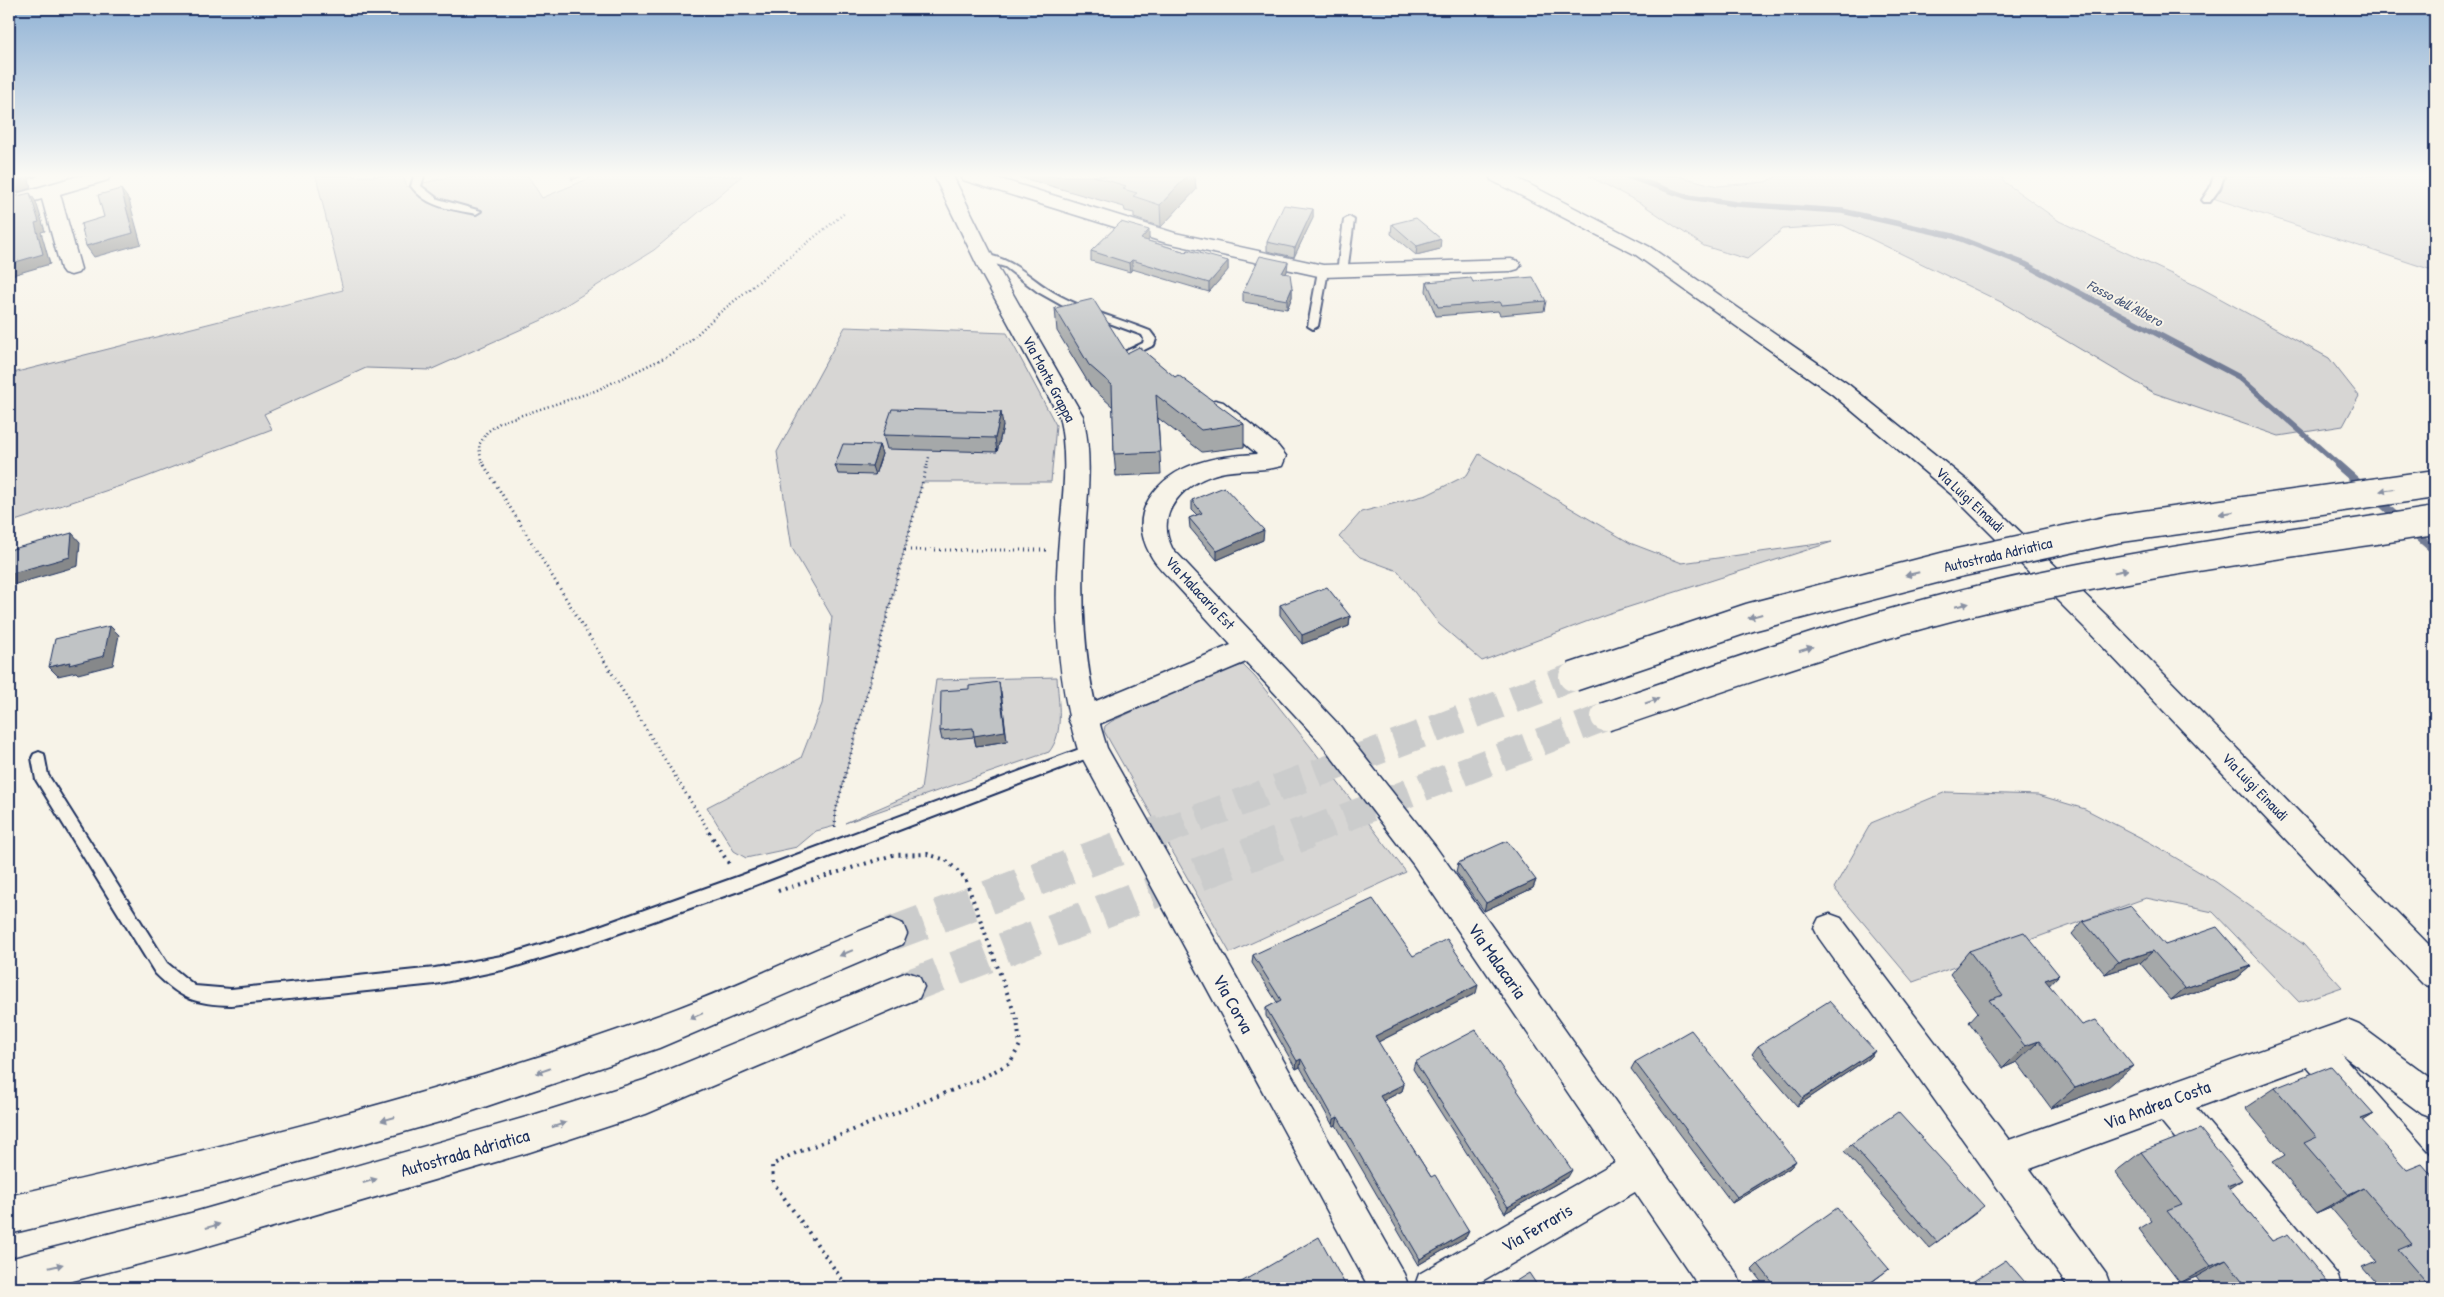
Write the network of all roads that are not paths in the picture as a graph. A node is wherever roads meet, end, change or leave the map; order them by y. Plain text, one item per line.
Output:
1 (62, 237) edge
2 (973, 237) edge
3 (1165, 237) edge
4 (1344, 237) edge
5 (1615, 237) edge
6 (983, 257) junction
7 (1511, 266) dead end
8 (71, 269) dead end
9 (1333, 272) junction
10 (1313, 326) dead end
11 (1128, 354) edge
12 (1201, 396) edge
13 (2435, 484) edge
14 (2435, 521) edge
15 (1252, 648) junction
16 (1573, 677) tunnel mouth
17 (1606, 716) tunnel mouth
18 (1082, 718) junction
19 (1093, 750) junction
20 (39, 758) dead end
21 (1830, 928) dead end
22 (891, 934) tunnel mouth
23 (2435, 974) edge
24 (907, 987) tunnel mouth
25 (2313, 1048) junction
26 (2168, 1101) junction
27 (2435, 1102) edge
28 (2002, 1161) junction
29 (1640, 1168) junction
30 (2435, 1188) edge
31 (9, 1215) edge
32 (9, 1278) edge
33 (1390, 1288) edge
34 (1433, 1288) edge
35 (1723, 1288) edge
36 (2092, 1288) edge
37 (2323, 1288) edge

1 - 8 main road
2 - 6 main road, Via Monte Grappa
3 - 9 main road
4 - 9 lane
5 - 23 main road, Via Luigi Einaudi
6 - 11 lane
6 - 18 main road, Via Monte Grappa
7 - 9 main road
9 - 10 lane
12 - 15 main road, Via Malacaria Est
13 -> 16 main road, Autostrada Adriatica, bridge
17 -> 14 main road, bridge
15 - 18 main road
15 - 29 main road, Via Malacaria
18 - 19 main road, Via Corva
19 - 20 lane
19 - 33 main road, Via Corva
21 - 28 main road
22 -> 31 main road
32 -> 24 main road, Autostrada Adriatica
25 - 26 main road, Via Andrea Costa
25 - 27 main road
25 - 30 main road
26 - 28 main road, Via Andrea Costa
26 - 37 main road
28 - 36 main road
29 - 34 main road, Via Ferraris
29 - 35 main road, Via Malacaria

